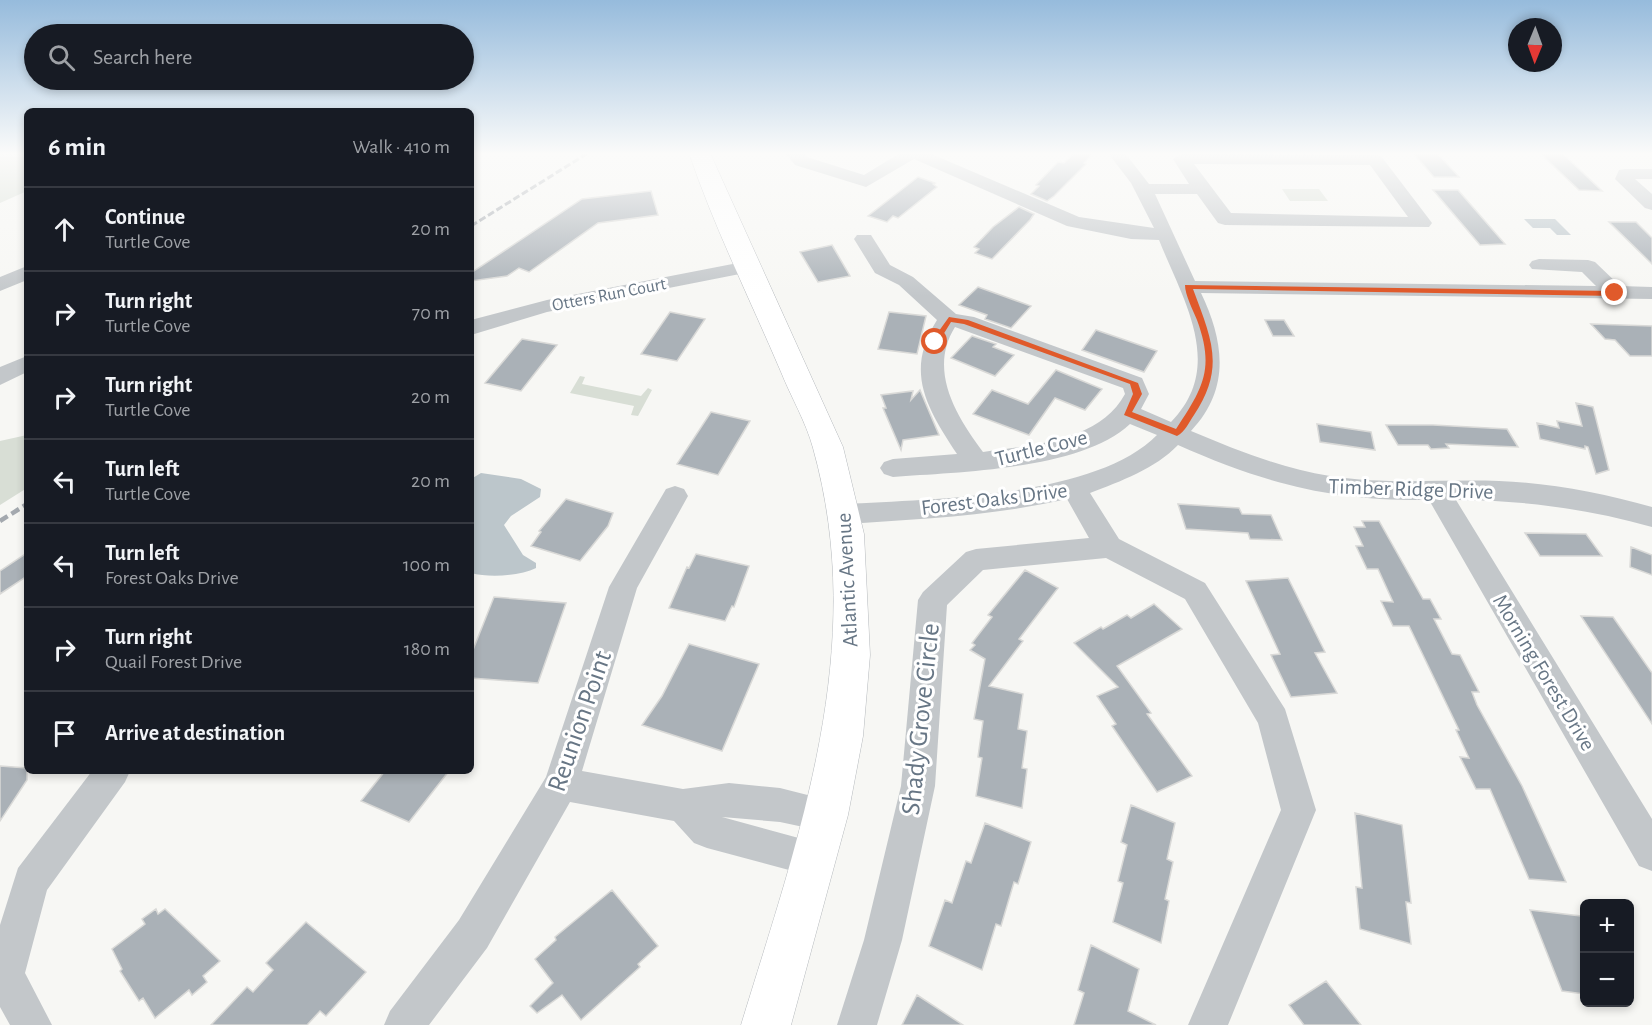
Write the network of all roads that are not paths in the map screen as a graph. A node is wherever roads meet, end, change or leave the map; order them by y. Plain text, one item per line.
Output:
1 (720, 201) edge
2 (1025, 201) edge
3 (1150, 201) edge
4 (1211, 201) edge
5 (1405, 201) edge
6 (1166, 235) junction
7 (864, 239) dead end
8 (1539, 265) dead end
9 (1588, 266) junction
10 (1618, 266) dead end
11 (748, 267) junction
12 (24, 273) edge
13 (0, 285) edge
14 (1188, 286) junction
15 (1615, 293) junction
16 (1652, 293) edge
17 (949, 319) junction
18 (474, 327) edge
19 (24, 365) edge
20 (0, 377) edge
21 (1127, 413) junction
22 (1177, 433) junction
23 (976, 462) junction
24 (893, 468) dead end
25 (1074, 489) junction
26 (1437, 491) junction
27 (675, 496) dead end
28 (843, 514) junction
29 (1652, 517) edge
30 (1109, 547) junction
31 (110, 774) edge
32 (561, 784) junction
33 (683, 806) junction
34 (827, 815) junction
35 (1652, 853) edge
36 (815, 859) junction
37 (32, 1025) edge
38 (404, 1025) edge
39 (766, 1025) edge
40 (857, 1025) edge
41 (1208, 1025) edge

1 - 11 main road, Atlantic Avenue
2 - 6 street
3 - 6 street, Forest Oaks Drive
4 - 5 street
6 - 14 street, Forest Oaks Drive
7 - 17 street
8 - 9 street
9 - 10 street
9 - 15 street
11 - 18 street, Otters Run Court
11 - 28 main road, Atlantic Avenue
12 - 13 street
14 - 15 street
14 - 22 street, Forest Oaks Drive
15 - 16 street
17 - 21 street
17 - 23 street, Turtle Cove
19 - 20 street
21 - 22 street
21 - 23 street, Turtle Cove
22 - 25 street, Forest Oaks Drive
22 - 26 street, Timber Ridge Drive
23 - 24 street
25 - 28 street, Forest Oaks Drive
25 - 30 street
26 - 29 street, Timber Ridge Drive
26 - 35 street, Morning Forest Drive
27 - 32 street, Reunion Point
28 - 34 main road, Atlantic Avenue
30 - 40 street, Shady Grove Circle
30 - 41 street
31 - 37 street
32 - 33 street
32 - 38 street, Reunion Point
33 - 34 street
33 - 36 street
34 - 36 main road, Atlantic Avenue
36 - 39 main road, Atlantic Avenue

